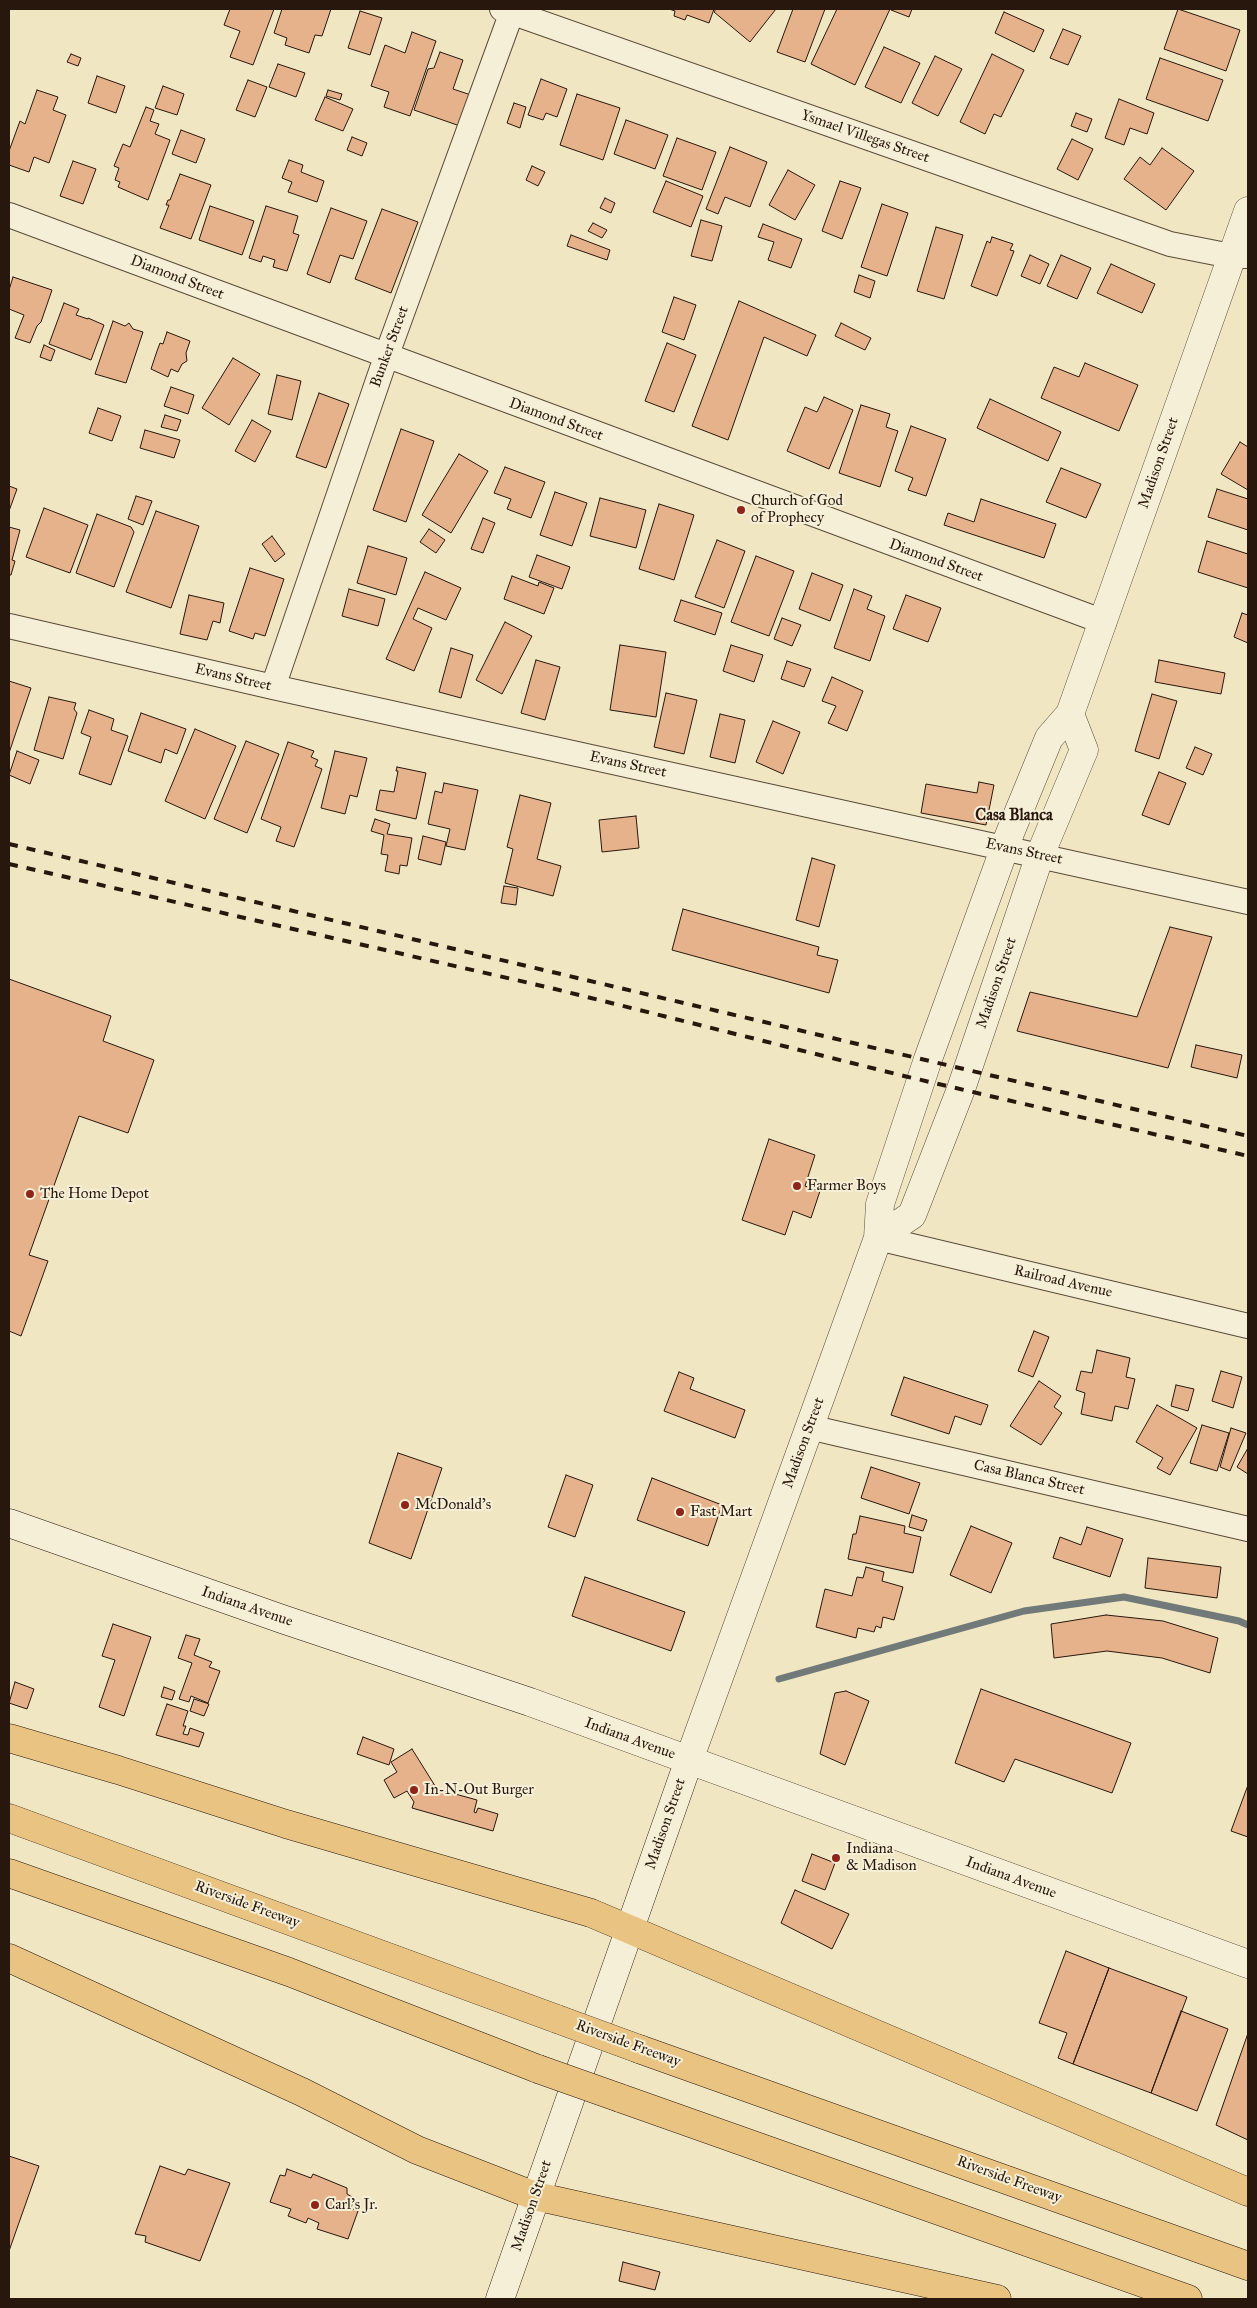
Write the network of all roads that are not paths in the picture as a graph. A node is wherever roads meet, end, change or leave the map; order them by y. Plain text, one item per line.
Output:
1 (509, 10) edge
2 (1248, 211) edge
3 (9, 215) edge
4 (1240, 256) edge
5 (386, 357) junction
6 (1104, 622) junction
7 (9, 626) edge
8 (273, 687) junction
9 (1070, 714) junction
10 (1005, 849) junction
11 (1040, 856) junction
12 (1248, 902) edge
13 (878, 1238) junction
14 (1248, 1326) edge
15 (809, 1427) junction
16 (9, 1523) edge
17 (1248, 1529) edge
18 (9, 1738) edge
19 (689, 1760) junction
20 (9, 1818) edge
21 (9, 1873) edge
22 (630, 1928) junction
23 (9, 1958) edge
24 (1248, 1964) edge
25 (1248, 2192) edge
26 (535, 2196) junction
27 (1248, 2266) edge
28 (500, 2299) edge
29 (997, 2299) edge
30 (1188, 2299) edge

1 - 4 street, Ysmael Villegas Street
1 - 5 street, Bunker Street
2 - 4 street, Madison Street
3 - 5 street, Diamond Street
4 - 6 street, Madison Street
5 - 6 street, Diamond Street
5 - 8 street, Bunker Street
6 - 9 street, Madison Street
7 - 8 street, Evans Street
8 - 10 street, Evans Street
9 - 10 street, Madison Street
9 - 11 street, Madison Street
10 - 11 street, Evans Street
10 - 13 street, Madison Street
11 - 12 street, Evans Street
11 - 13 street, Madison Street
13 - 14 street, Railroad Avenue
13 - 15 street, Madison Street
15 - 17 street, Casa Blanca Street
15 - 19 street, Madison Street
16 - 19 street, Indiana Avenue
18 - 22 highway
19 - 22 street, Madison Street
19 - 24 street, Indiana Avenue
20 - 27 highway, Riverside Freeway, bridge
21 - 30 highway, bridge
22 - 25 highway
22 - 26 street, Madison Street
23 - 26 highway
26 - 28 street, Madison Street
26 - 29 highway

